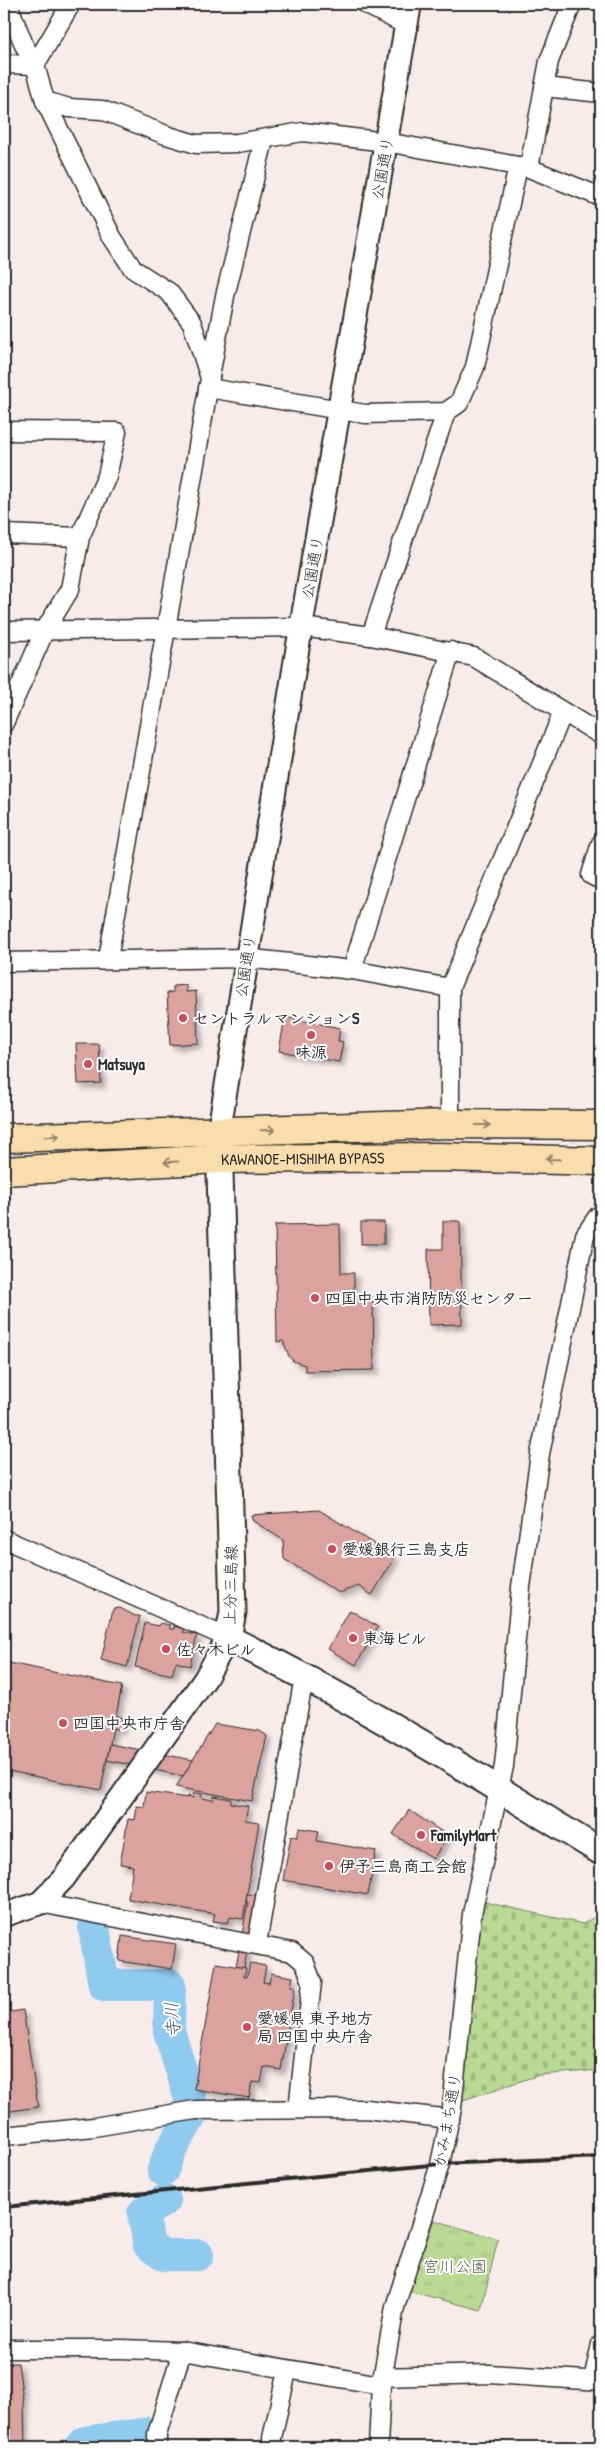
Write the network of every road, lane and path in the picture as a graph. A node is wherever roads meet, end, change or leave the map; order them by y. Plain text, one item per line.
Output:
1 (8, 4) edge
2 (71, 4) edge
3 (365, 4) edge
4 (572, 4) edge
5 (408, 14) edge
6 (4, 64) edge
7 (35, 65) junction
8 (544, 87) junction
9 (601, 93) edge
10 (45, 101) junction
11 (264, 140) junction
12 (386, 142) junction
13 (524, 167) junction
14 (601, 197) edge
15 (209, 383) junction
16 (339, 410) junction
17 (446, 412) junction
18 (4, 431) edge
19 (4, 534) edge
20 (80, 537) junction
21 (301, 627) junction
22 (45, 630) junction
23 (165, 630) junction
24 (4, 631) edge
25 (371, 636) junction
26 (451, 651) junction
27 (563, 712) junction
28 (4, 723) edge
29 (601, 735) edge
30 (601, 843) edge
31 (601, 880) edge
32 (246, 958) junction
33 (108, 959) junction
34 (4, 962) edge
35 (352, 970) junction
36 (450, 988) junction
37 (450, 1124) junction
38 (601, 1125) edge
39 (219, 1131) junction
40 (4, 1138) edge
41 (219, 1159) junction
42 (601, 1160) edge
43 (4, 1171) edge
44 (601, 1215) edge
45 (4, 1539) edge
46 (228, 1638) junction
47 (304, 1677) junction
48 (500, 1790) junction
49 (601, 1852) edge
50 (40, 1903) junction
51 (4, 1914) edge
52 (257, 1943) junction
53 (298, 2109) junction
54 (450, 2119) junction
55 (4, 2136) edge
56 (601, 2344) edge
57 (4, 2349) edge
58 (182, 2351) junction
59 (287, 2370) junction
60 (597, 2380) edge
61 (382, 2381) junction
62 (272, 2438) dead end
63 (157, 2447) edge
64 (378, 2447) edge

1 - 7 street
2 - 7 street
3 - 5 street
4 - 8 street
5 - 12 street, 公園通り
6 - 7 street
7 - 10 street
8 - 9 street
8 - 13 street
10 - 11 street
10 - 15 street
11 - 12 street
11 - 15 street
12 - 13 street
12 - 16 street, 公園通り
13 - 14 street
13 - 17 street
15 - 16 street
15 - 23 street
16 - 17 street
16 - 21 street, 公園通り
17 - 25 street
18 - 20 street
19 - 20 street
20 - 22 street
21 - 23 street
21 - 25 street
21 - 32 street, 公園通り
22 - 23 street
22 - 24 street
22 - 28 street
23 - 33 street
25 - 26 street
26 - 27 street
26 - 35 street
27 - 29 street
27 - 36 street
30 - 31 street
32 - 33 street
32 - 35 street
32 - 39 street, 公園通り
33 - 34 street
35 - 36 street
36 - 37 street
37 -> 38 highway, KAWANOE-MISHIMA BYPASS
39 -> 37 highway, KAWANOE-MISHIMA BYPASS
40 -> 39 highway, KAWANOE-MISHIMA BYPASS
39 - 41 main road, 上分三島線
42 -> 41 highway, KAWANOE-MISHIMA BYPASS
41 -> 43 highway, KAWANOE-MISHIMA BYPASS
41 - 46 main road, 上分三島線
44 - 48 street, かみまち通り
45 - 46 street
46 - 47 main road, 上分三島線
46 - 50 street
47 - 48 main road, 上分三島線
47 - 52 street
48 - 49 main road, 上分三島線
48 - 54 street, かみまち通り
50 - 51 street
50 - 52 street
52 - 53 street
53 - 54 street
53 - 55 street
54 - 61 street, かみまち通り
56 - 60 street
57 - 58 street
58 - 59 street
58 - 63 street
59 - 61 street
59 - 62 street
60 - 61 street
61 - 64 street, かみまち通り

